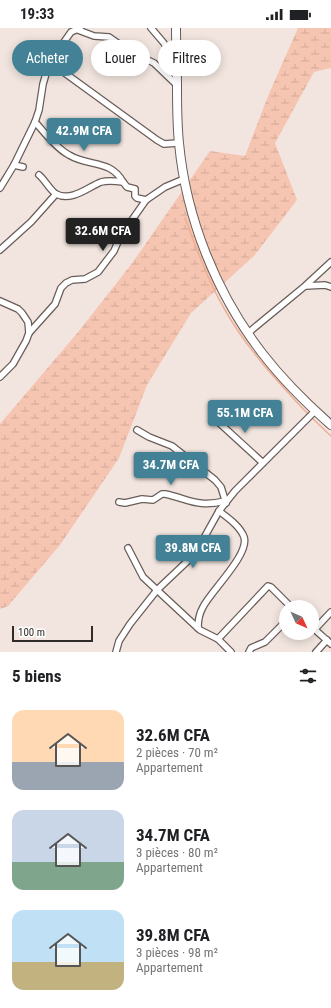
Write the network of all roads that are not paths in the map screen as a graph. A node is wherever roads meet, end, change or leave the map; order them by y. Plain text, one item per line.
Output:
1 (151, 28) edge
2 (176, 28) edge
3 (79, 29) edge
4 (65, 40) edge
5 (161, 40) edge
6 (176, 40) edge
7 (46, 76) edge
8 (69, 76) edge
9 (177, 76) edge
10 (177, 85) junction
11 (35, 122) junction
12 (178, 143) junction
13 (14, 165) junction
14 (23, 167) dead end
15 (39, 175) dead end
16 (184, 179) junction
17 (123, 182) junction
18 (0, 188) edge
19 (56, 194) junction
20 (146, 200) junction
21 (0, 250) edge
22 (331, 262) edge
23 (305, 286) junction
24 (331, 287) edge
25 (0, 301) edge
26 (28, 333) junction
27 (248, 333) junction
28 (0, 377) edge
29 (315, 411) junction
30 (215, 419) dead end
31 (331, 425) edge
32 (137, 430) dead end
33 (263, 463) junction
34 (119, 502) dead end
35 (226, 502) junction
36 (219, 511) junction
37 (128, 548) dead end
38 (157, 590) junction
39 (284, 600) edge
40 (331, 612) edge
41 (319, 623) edge
42 (198, 628) junction
43 (279, 628) edge
44 (319, 633) edge
45 (218, 639) junction
46 (329, 642) edge
47 (116, 652) edge
48 (231, 652) edge
49 (249, 652) edge
50 (316, 652) edge

1 - 5 street
2 - 6 highway
3 - 4 street
3 - 10 street
7 - 11 street
8 - 12 street
9 - 10 highway
10 - 12 highway
11 - 13 street
11 - 17 street
12 - 16 highway
13 - 14 street
13 - 18 street
15 - 19 street
16 - 20 street
16 - 27 highway
17 - 19 street
17 - 20 street
19 - 21 street
20 - 26 street
22 - 23 street
23 - 24 street
23 - 27 street
25 - 26 street
26 - 28 street
27 - 29 highway
29 - 31 highway
29 - 33 street
30 - 33 street
32 - 35 street
33 - 35 street
34 - 35 street
35 - 36 street
36 - 38 street
36 - 42 street
37 - 38 street
38 - 42 street
38 - 47 street
39 - 45 street
40 - 41 street
42 - 45 street
43 - 49 street
44 - 46 street
45 - 48 street
46 - 50 street

